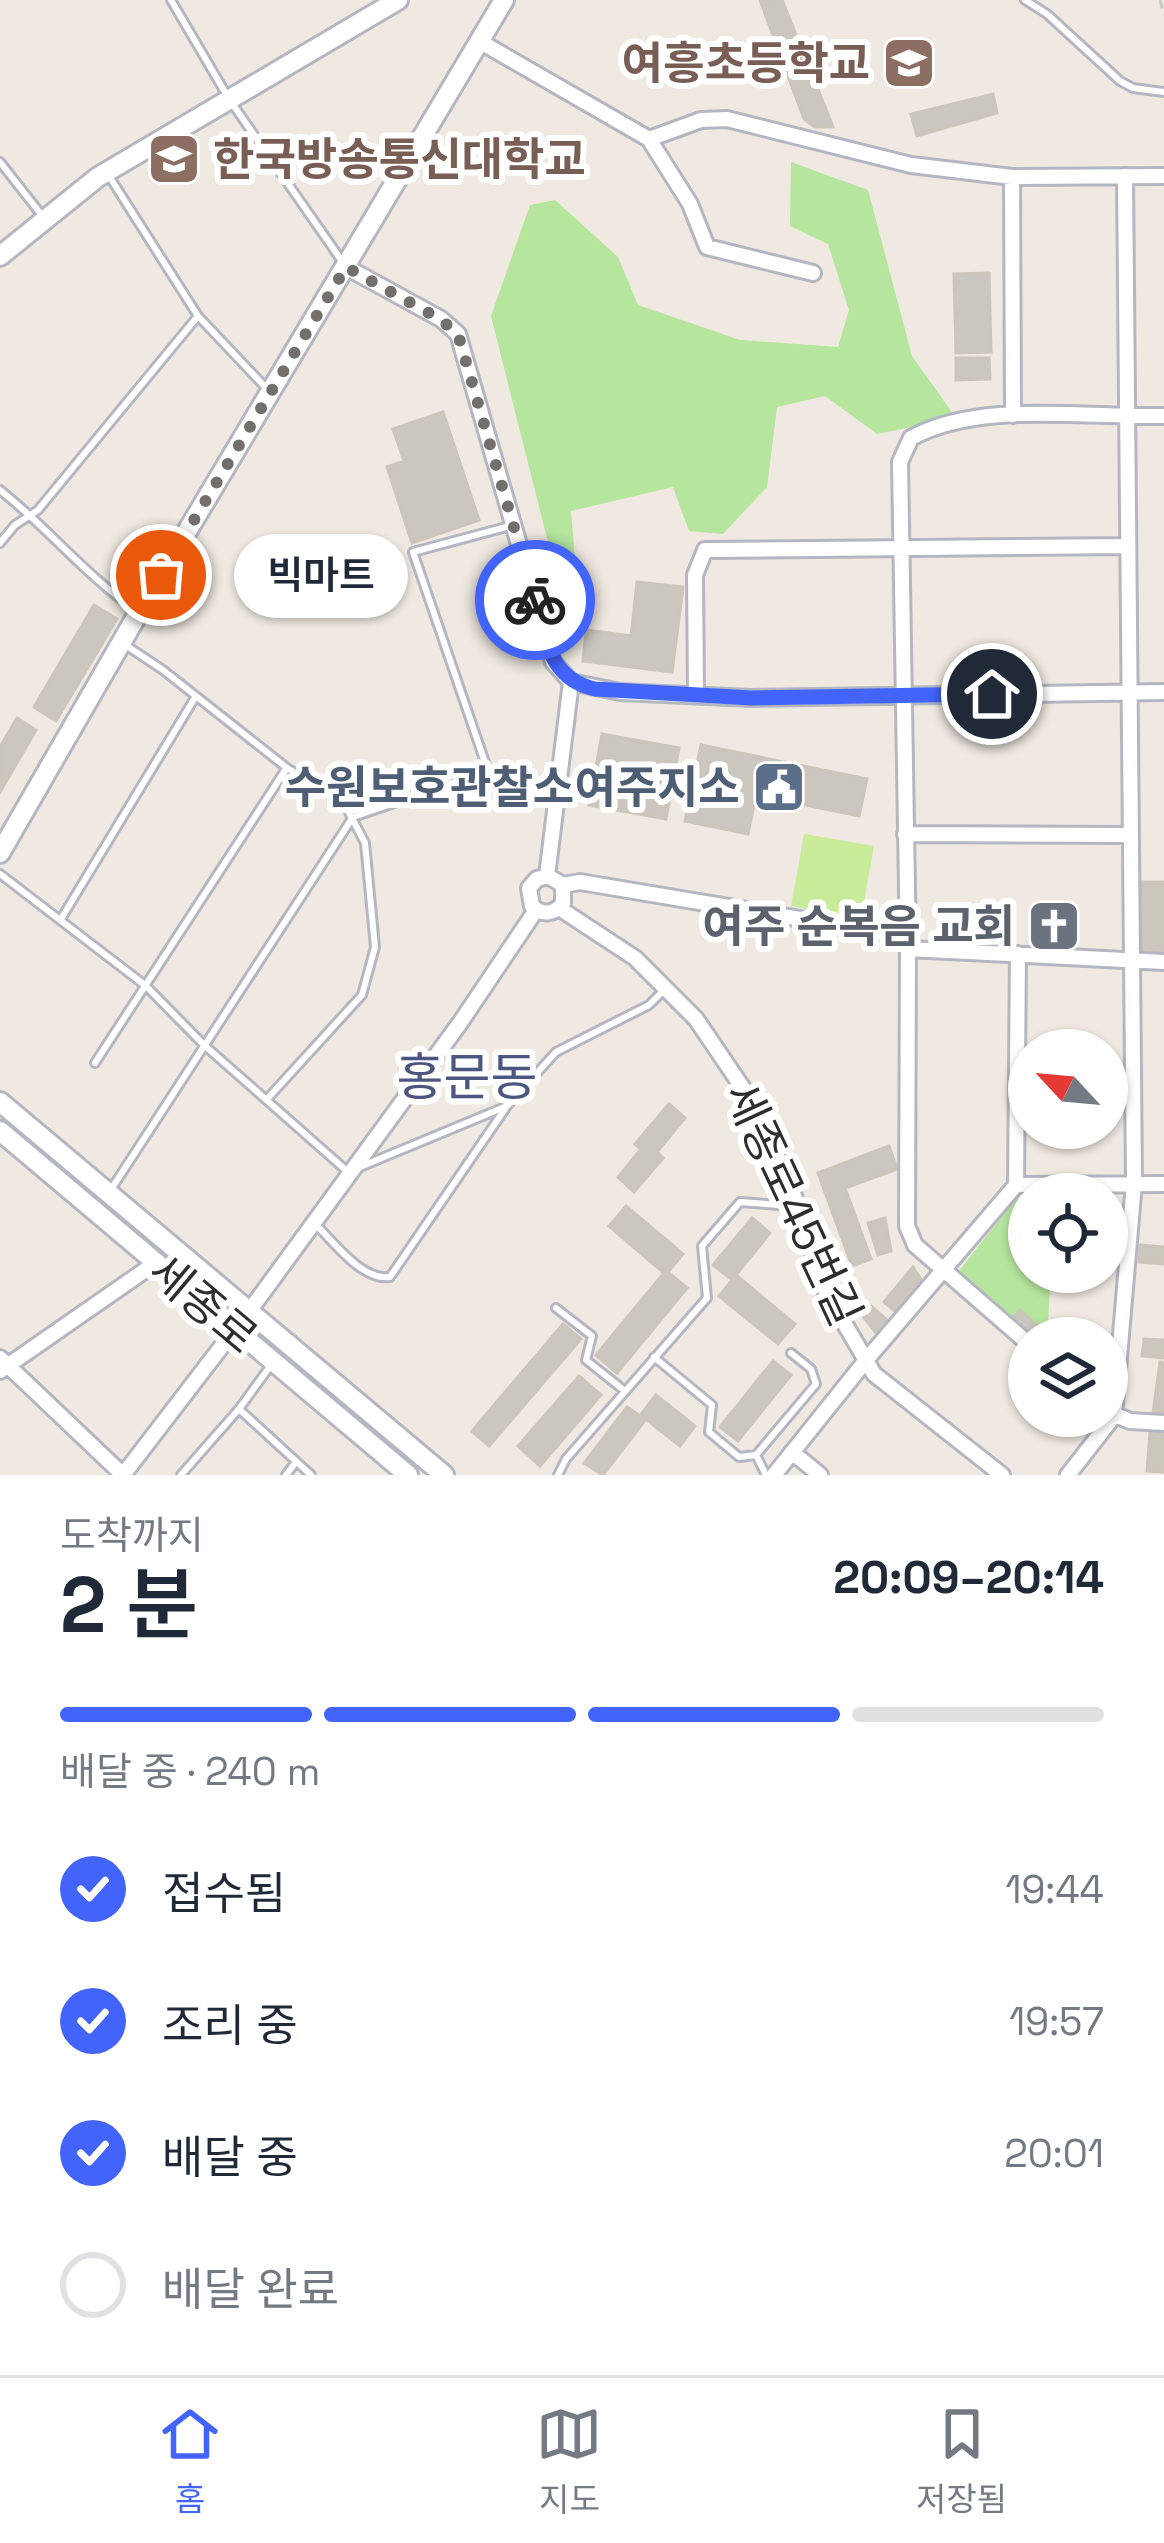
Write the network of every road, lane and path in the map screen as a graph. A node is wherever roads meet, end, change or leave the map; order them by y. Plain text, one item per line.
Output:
1 (171, 0) edge
2 (398, 0) edge
3 (504, 0) edge
4 (1025, 0) edge
5 (1160, 0) edge
6 (1164, 15) edge
7 (479, 41) junction
8 (1164, 92) edge
9 (229, 99) junction
10 (649, 139) junction
11 (0, 162) edge
12 (106, 172) junction
13 (1012, 176) junction
14 (1125, 176) junction
15 (1164, 176) edge
16 (46, 220) junction
17 (0, 256) edge
18 (346, 267) junction
19 (813, 273) dead end
20 (198, 316) junction
21 (272, 394) junction
22 (1013, 415) junction
23 (1164, 416) edge
24 (1126, 417) junction
25 (0, 490) edge
26 (32, 515) junction
27 (514, 525) junction
28 (0, 543) edge
29 (901, 546) junction
30 (1126, 546) junction
31 (139, 611) junction
32 (121, 642) junction
33 (571, 682) junction
34 (1164, 692) edge
35 (1127, 693) junction
36 (196, 695) junction
37 (696, 695) junction
38 (903, 696) junction
39 (287, 768) junction
40 (353, 817) junction
41 (904, 834) junction
42 (1128, 835) junction
43 (0, 853) edge
44 (0, 874) edge
45 (548, 876) junction
46 (563, 885) junction
47 (560, 908) junction
48 (536, 910) junction
49 (61, 919) junction
50 (908, 943) junction
51 (1018, 954) junction
52 (1129, 962) junction
53 (1164, 962) edge
54 (146, 986) junction
55 (664, 990) junction
56 (205, 1046) junction
57 (95, 1063) dead end
58 (268, 1099) junction
59 (0, 1102) edge
60 (507, 1106) junction
61 (0, 1131) edge
62 (348, 1172) junction
63 (1016, 1173) edge
64 (1128, 1183) edge
65 (1134, 1183) junction
66 (1164, 1184) edge
67 (109, 1193) junction
68 (1008, 1194) edge
69 (794, 1196) junction
70 (313, 1222) junction
71 (154, 1264) junction
72 (942, 1271) junction
73 (556, 1308) dead end
74 (250, 1310) junction
75 (1121, 1317) edge
76 (1008, 1326) edge
77 (235, 1329) junction
78 (791, 1353) dead end
79 (654, 1357) junction
80 (867, 1359) junction
81 (273, 1362) junction
82 (3, 1365) edge
83 (625, 1391) junction
84 (239, 1409) junction
85 (1128, 1417) edge
86 (1164, 1424) edge
87 (1094, 1437) edge
88 (792, 1452) junction
89 (756, 1455) junction
90 (296, 1462) junction
91 (123, 1475) edge
92 (181, 1475) edge
93 (286, 1475) edge
94 (311, 1475) edge
95 (408, 1475) edge
96 (444, 1475) edge
97 (558, 1475) edge
98 (770, 1475) edge
99 (820, 1475) edge
100 (1002, 1475) edge
101 (1068, 1475) edge

1 - 9 lane
2 - 9 street
3 - 7 street
4 - 8 lane
5 - 6 path
7 - 10 street
7 - 18 street
9 - 12 street
9 - 18 lane
10 - 13 street
10 - 19 street
11 - 16 lane
12 - 16 street
12 - 20 lane
13 - 14 street
13 - 22 street
14 - 15 street
14 - 24 street
16 - 17 street
18 - 21 street
18 - 27 street
20 - 21 lane
20 - 26 lane
21 - 31 street
22 - 24 street
22 - 29 street
23 - 24 street
24 - 30 street
25 - 26 lane
26 - 28 lane
26 - 31 lane
27 - 33 street
27 - 40 lane
29 - 30 street
29 - 37 street
29 - 38 street
30 - 35 street
31 - 32 street
32 - 36 lane
32 - 43 street
33 - 37 street
33 - 45 street
34 - 35 street
35 - 38 street
35 - 42 street
36 - 39 lane
36 - 49 lane
37 - 38 street
38 - 41 street
39 - 40 lane
39 - 54 lane
40 - 56 lane
40 - 58 lane
41 - 42 street
41 - 50 street
42 - 52 street
44 - 49 lane
45 - 46 street
45 - 48 street
46 - 47 street
46 - 50 street
47 - 48 street
47 - 55 street, 세종로45번길
48 - 62 street
49 - 54 lane
50 - 51 street
50 - 72 street
51 - 52 street
51 - 63 street
52 - 53 street
52 - 65 street
54 - 56 lane
54 - 57 lane
55 - 60 lane
55 - 69 street, 세종로45번길
56 - 58 lane
56 - 67 lane
58 - 62 lane
59 - 67 street
60 - 62 lane
60 - 70 lane
61 - 71 street, 세종로
62 - 70 street
64 - 65 street
65 - 66 street
65 - 75 street
67 - 74 street
68 - 72 street
69 - 79 lane
69 - 80 street, 세종로45번길
70 - 74 street
71 - 77 street, 세종로
71 - 82 street
72 - 76 street
72 - 80 street
73 - 83 lane
74 - 77 street
74 - 96 street
77 - 81 street, 세종로
77 - 91 street
78 - 89 lane
79 - 83 lane
79 - 89 lane
80 - 88 street
80 - 100 street, 세종로45번길
81 - 84 lane
81 - 95 street, 세종로
82 - 91 street
83 - 97 lane
84 - 90 lane
84 - 92 lane
85 - 86 street
87 - 101 street
88 - 98 street
88 - 99 street
89 - 98 lane
90 - 93 lane
90 - 94 lane

